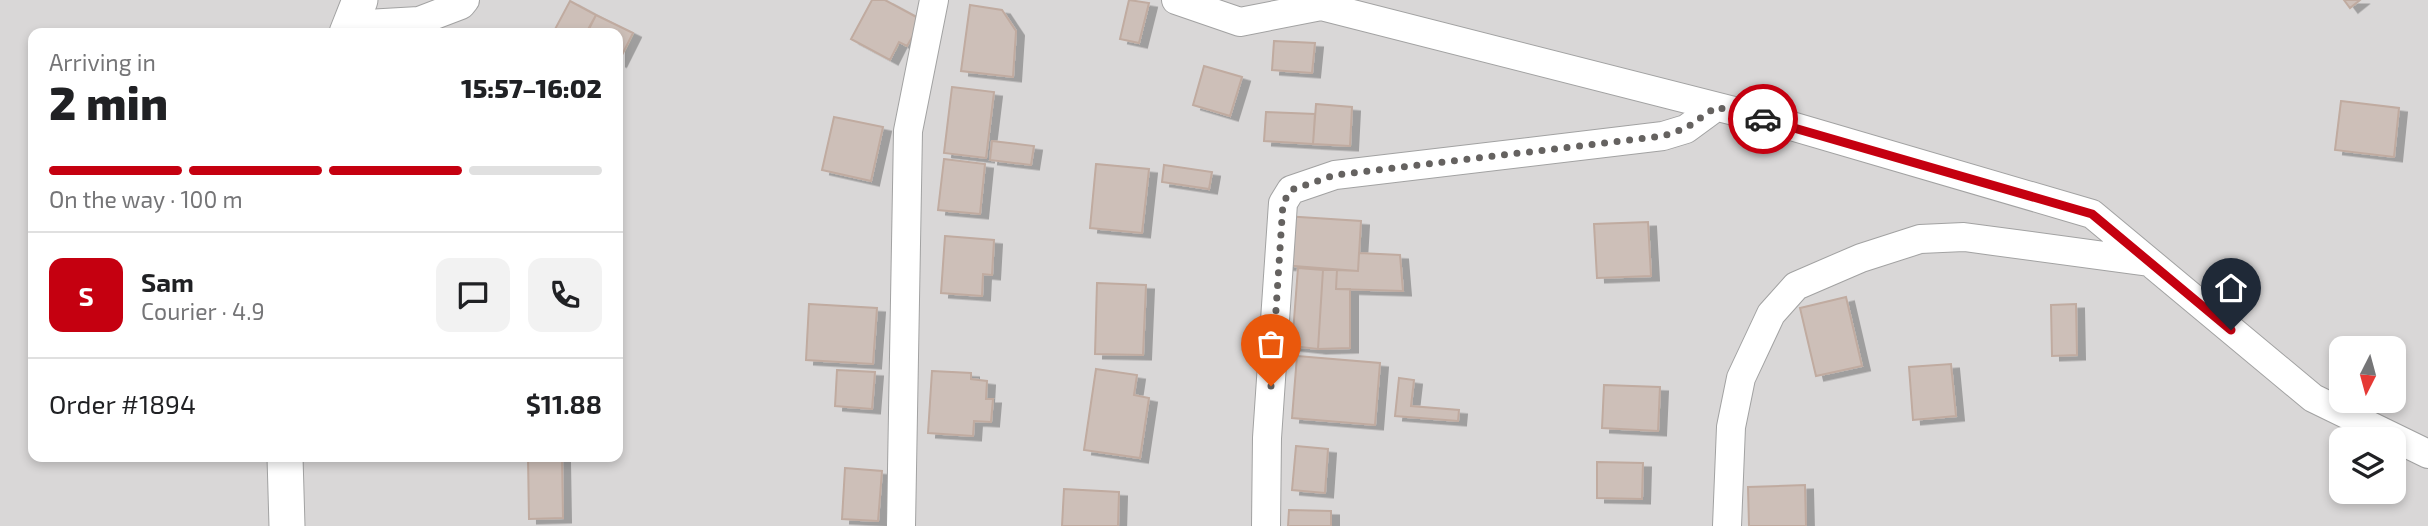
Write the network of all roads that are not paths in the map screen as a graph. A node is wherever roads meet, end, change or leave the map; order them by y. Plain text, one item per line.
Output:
1 (465, 0) edge
2 (934, 0) edge
3 (1176, 0) edge
4 (1314, 3) edge
5 (352, 19) edge
6 (1716, 107) junction
7 (2150, 262) junction
8 (2428, 454) edge
9 (285, 462) edge
10 (287, 526) edge
11 (901, 526) edge
12 (1266, 526) edge
13 (1727, 526) edge

1 - 5 street
2 - 11 street
3 - 4 street
4 - 6 street
6 - 7 street
6 - 12 street
7 - 8 street
7 - 13 street
9 - 10 street

